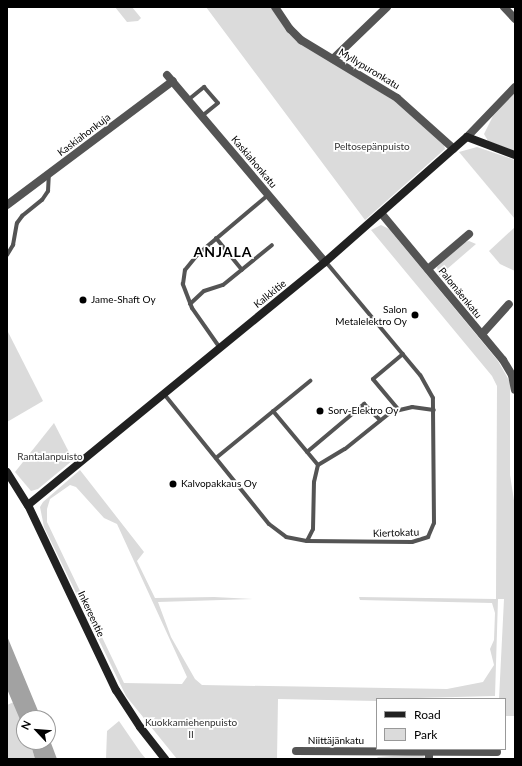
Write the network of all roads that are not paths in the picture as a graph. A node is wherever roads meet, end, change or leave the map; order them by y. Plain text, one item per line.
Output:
1 (275, 7) edge
2 (387, 7) edge
3 (504, 7) edge
4 (515, 18) edge
5 (333, 59) junction
6 (170, 78) joint
7 (515, 87) edge
8 (188, 100) junction
9 (202, 116) junction
10 (467, 137) junction
11 (454, 149) junction
12 (515, 155) edge
13 (49, 173) junction
14 (268, 194) junction
15 (7, 205) edge
16 (381, 213) junction
17 (469, 234) dead end
18 (216, 238) junction
19 (272, 245) dead end
20 (7, 256) edge
21 (325, 262) junction
22 (428, 269) junction
23 (242, 270) junction
24 (190, 304) junction
25 (509, 304) dead end
26 (482, 334) junction
27 (220, 348) junction
28 (403, 354) junction
29 (310, 381) dead end
30 (515, 390) edge
31 (164, 394) junction
32 (398, 409) junction
33 (434, 410) junction
34 (273, 411) junction
35 (380, 420) junction
36 (307, 452) junction
37 (216, 458) junction
38 (318, 465) junction
39 (7, 472) edge
40 (28, 505) junction
41 (307, 541) junction
42 (296, 751) dead end
43 (497, 753) edge
44 (368, 755) edge
45 (429, 755) edge
46 (165, 759) edge

1 - 5 street, Myllypuronkatu
2 - 5 street
3 - 4 street
5 - 11 street, Myllypuronkatu
6 - 8 street, Kaskiahonkatu
6 - 13 street, Kaskiahonkuja
7 - 10 street, Kalkkitie
8 - 9 street, Kaskiahonkatu
8 - 9 lane
9 - 14 street, Kaskiahonkatu
10 - 11 street, Kalkkitie
10 - 12 street
11 - 16 street, Kalkkitie
13 - 15 street, Kaskiahonkuja
13 - 20 lane
14 - 18 lane
14 - 21 street, Kaskiahonkatu
16 - 21 street, Kalkkitie
16 - 22 street, Palomäenkatu
17 - 22 street
18 - 23 lane
18 - 24 lane
19 - 23 lane
21 - 27 street, Kalkkitie
21 - 28 lane, Kiertokatu
22 - 26 street, Palomäenkatu
23 - 24 lane
24 - 27 lane
25 - 26 street
26 - 30 street, Palomäenkatu
27 - 31 street, Kalkkitie
28 - 32 lane
28 - 33 lane, Kiertokatu
29 - 34 lane
31 - 37 lane, Kiertokatu
31 - 40 street, Kalkkitie
32 - 33 lane
32 - 35 lane
33 - 41 lane, Kiertokatu
34 - 36 lane
34 - 37 lane
35 - 36 lane
35 - 38 lane
36 - 38 lane
37 - 41 lane, Kiertokatu
38 - 41 lane
39 - 40 street, Inkereentie
40 - 46 street, Inkereentie
42 - 44 street, Niittäjänkatu
43 - 45 street, Niittäjänkatu
44 - 45 street, Niittäjänkatu

